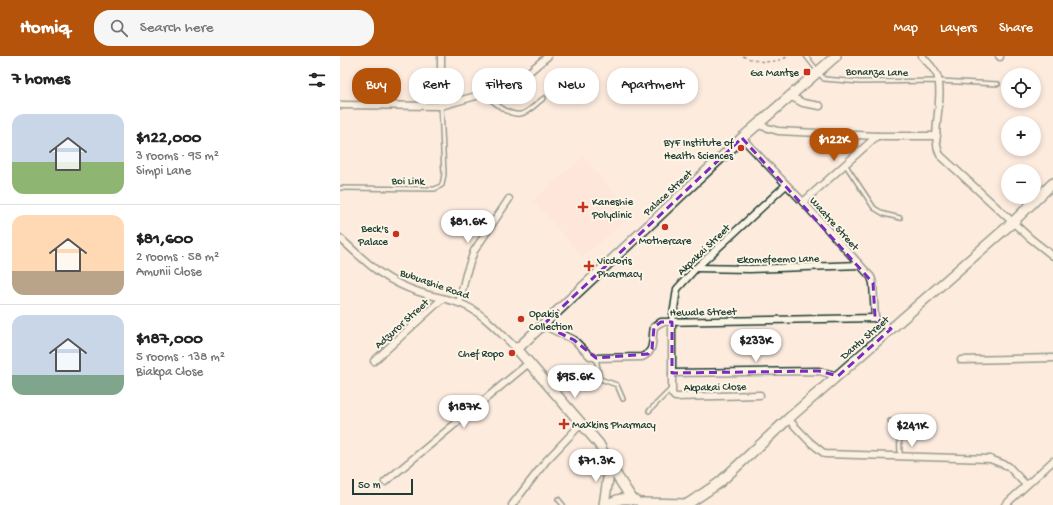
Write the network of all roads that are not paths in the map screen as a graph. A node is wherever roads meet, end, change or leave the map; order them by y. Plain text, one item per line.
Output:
1 (441, 56) edge
2 (548, 56) edge
3 (806, 56) edge
4 (836, 56) edge
5 (922, 56) edge
6 (534, 68) edge
7 (818, 71) junction
8 (938, 81) junction
9 (998, 84) dead end
10 (790, 96) junction
11 (472, 97) edge
12 (544, 98) dead end
13 (497, 104) edge
14 (536, 104) edge
15 (536, 104) edge
16 (340, 105) edge
17 (441, 106) junction
18 (820, 106) dead end
19 (758, 125) junction
20 (877, 136) junction
21 (937, 136) junction
22 (742, 138) junction
23 (845, 164) junction
24 (1053, 183) edge
25 (786, 184) junction
26 (340, 188) edge
27 (509, 199) dead end
28 (803, 202) junction
29 (900, 218) dead end
30 (1013, 222) junction
31 (340, 238) edge
32 (1053, 256) edge
33 (860, 265) junction
34 (696, 268) junction
35 (442, 299) junction
36 (459, 304) junction
37 (875, 318) junction
38 (672, 322) junction
39 (543, 325) junction
40 (891, 329) junction
41 (517, 349) junction
42 (596, 358) junction
43 (1053, 358) edge
44 (961, 360) dead end
45 (374, 361) dead end
46 (530, 362) junction
47 (672, 373) junction
48 (838, 376) junction
49 (672, 391) junction
50 (760, 395) dead end
51 (623, 399) dead end
52 (649, 411) dead end
53 (788, 419) junction
54 (890, 421) dead end
55 (582, 423) junction
56 (900, 456) junction
57 (1053, 461) edge
58 (610, 465) junction
59 (385, 482) dead end
60 (1026, 485) junction
61 (558, 499) dead end
62 (638, 503) edge
63 (512, 505) edge
64 (563, 505) edge
65 (604, 505) edge
66 (608, 505) edge
67 (686, 505) edge
68 (1005, 505) edge

1 - 17 street
2 - 6 street
3 - 7 lane
4 - 7 street, Palace Street
5 - 8 street
7 - 8 lane, Bonanza Lane
7 - 10 street, Palace Street
8 - 9 lane, Bonanza Lane
8 - 21 street
10 - 18 street
10 - 19 street, Palace Street
11 - 17 street
12 - 15 lane
13 - 14 lane
16 - 17 street
17 - 26 lane, Boi Link
19 - 20 street
19 - 22 street, Palace Street
20 - 21 street
20 - 23 street
21 - 30 street
22 - 25 street, Waatre Street
22 - 39 street, Palace Street
23 - 28 street
23 - 29 lane
24 - 30 street, Dantu Street
25 - 28 street, Waatre Street
25 - 34 street, Akpakai Street
27 - 36 street
28 - 33 street, Waatre Street
30 - 32 street
30 - 40 street, Dantu Street
31 - 35 street, Bubuashie Road
33 - 34 street, Ekomefeemo Lane
33 - 37 street, Waatre Street
34 - 38 street, Akpakai Street
35 - 36 street, Bubuashie Road
35 - 45 street, Adzuror Street
36 - 41 street, Bubuashie Road
37 - 38 street, Hewale Street
37 - 40 street
38 - 42 street, Hewale Street
38 - 47 street, Akpakai Street
39 - 41 street, Palace Street
39 - 42 street
40 - 48 street, Dantu Street
41 - 46 street, Bubuashie Road
42 - 51 lane
43 - 44 street
46 - 55 street, Bubuashie Road
46 - 59 street
47 - 48 street
47 - 49 street, Akpakai Street
48 - 53 street, Dantu Street
49 - 50 street, Akpakai Close
49 - 52 lane
53 - 56 street
53 - 67 street, Dantu Street
54 - 56 lane
55 - 58 street, Bubuashie Road
55 - 63 street
56 - 60 street
57 - 60 street
58 - 62 street, Bubuashie Road
58 - 65 street
60 - 68 street
61 - 64 lane
62 - 66 street, Dantu Street
62 - 67 street, Dantu Street

